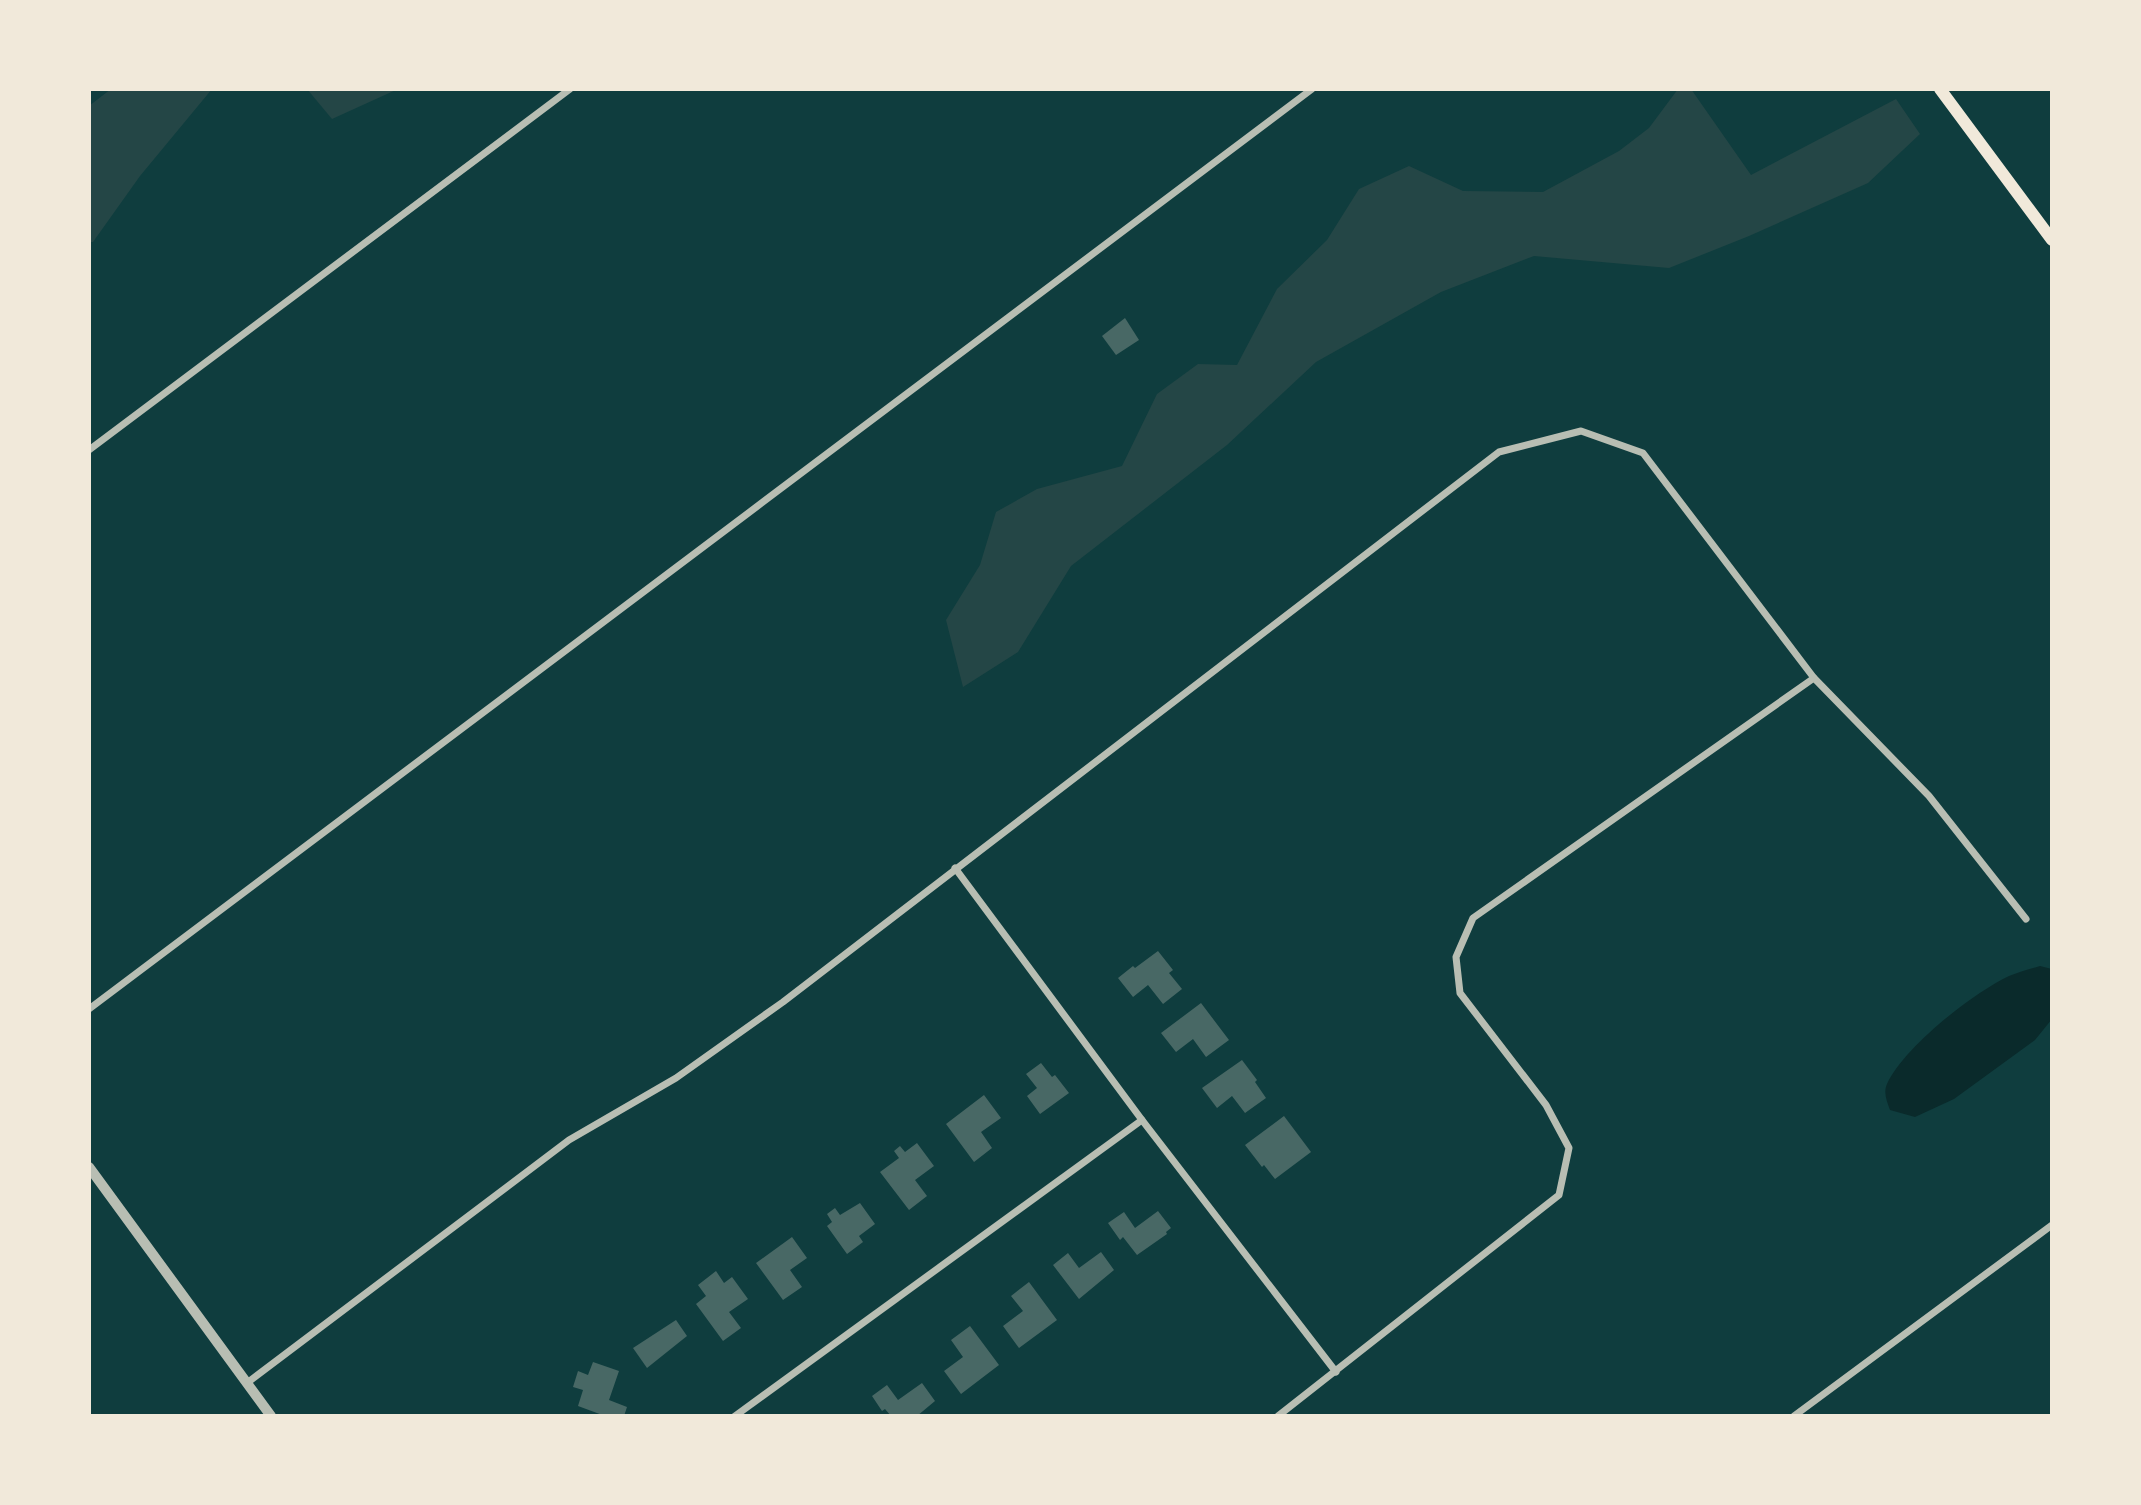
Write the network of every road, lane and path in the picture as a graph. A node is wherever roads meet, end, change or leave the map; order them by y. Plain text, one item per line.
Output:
1 (570, 89) edge
2 (1312, 89) edge
3 (1940, 89) edge
4 (2052, 240) edge
5 (89, 450) edge
6 (1814, 678) junction
7 (955, 868) junction
8 (2026, 919) dead end
9 (89, 1009) edge
10 (1142, 1120) junction
11 (89, 1167) edge
12 (2052, 1225) edge
13 (1336, 1372) junction
14 (247, 1383) junction
15 (265, 1414) edge
16 (735, 1416) edge
17 (1279, 1416) edge
18 (1794, 1416) edge

1 - 5 street
2 - 9 street
3 - 4 main road
6 - 7 street
6 - 8 street
6 - 13 street
7 - 10 street
7 - 14 street
10 - 13 street
10 - 16 street
11 - 14 street
12 - 18 street
13 - 17 street
14 - 15 street

